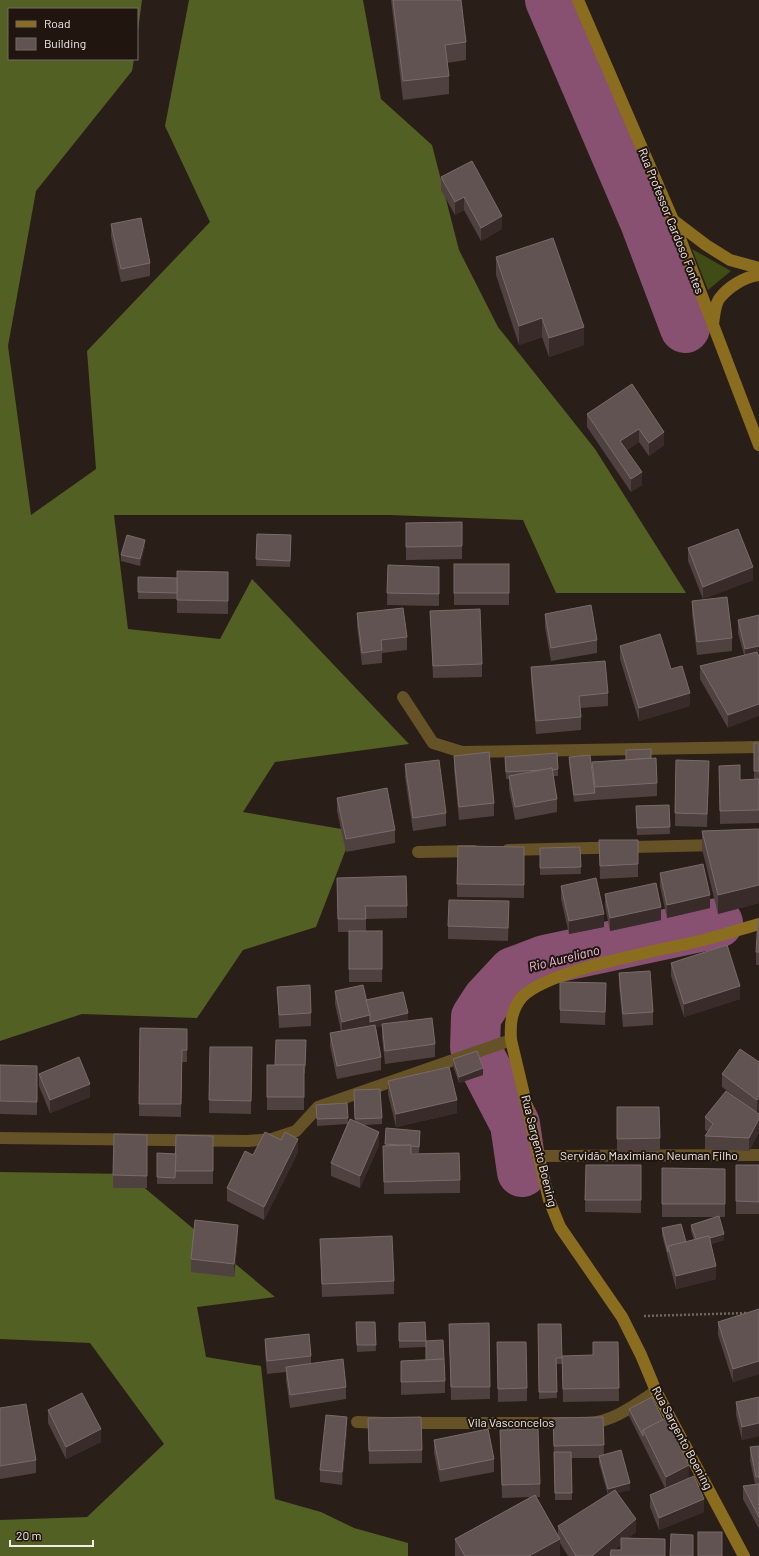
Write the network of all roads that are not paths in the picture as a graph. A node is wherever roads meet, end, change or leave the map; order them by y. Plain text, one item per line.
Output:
1 (578, 0) edge
2 (673, 220) junction
3 (759, 268) edge
4 (759, 275) edge
5 (713, 324) junction
6 (759, 445) edge
7 (403, 697) dead end
8 (759, 747) edge
9 (727, 844) edge
10 (418, 852) dead end
11 (759, 924) edge
12 (510, 1040) junction
13 (0, 1138) edge
14 (759, 1155) edge
15 (538, 1156) junction
16 (656, 1391) junction
17 (357, 1422) dead end
18 (744, 1556) edge

1 - 2 street, Rua Professor Cardoso Fontes
2 - 3 street
2 - 5 street, Rua Professor Cardoso Fontes
4 - 5 street
5 - 6 street, Rua Professor Cardoso Fontes
7 - 8 street
9 - 10 street
11 - 12 street, Rua Sargento Boening
12 - 13 street
12 - 15 street, Rua Sargento Boening
14 - 15 street, Servidão Maximiano Neuman Filho
15 - 16 street, Rua Sargento Boening
16 - 17 street, Vila Vasconcelos
16 - 18 street, Rua Sargento Boening

